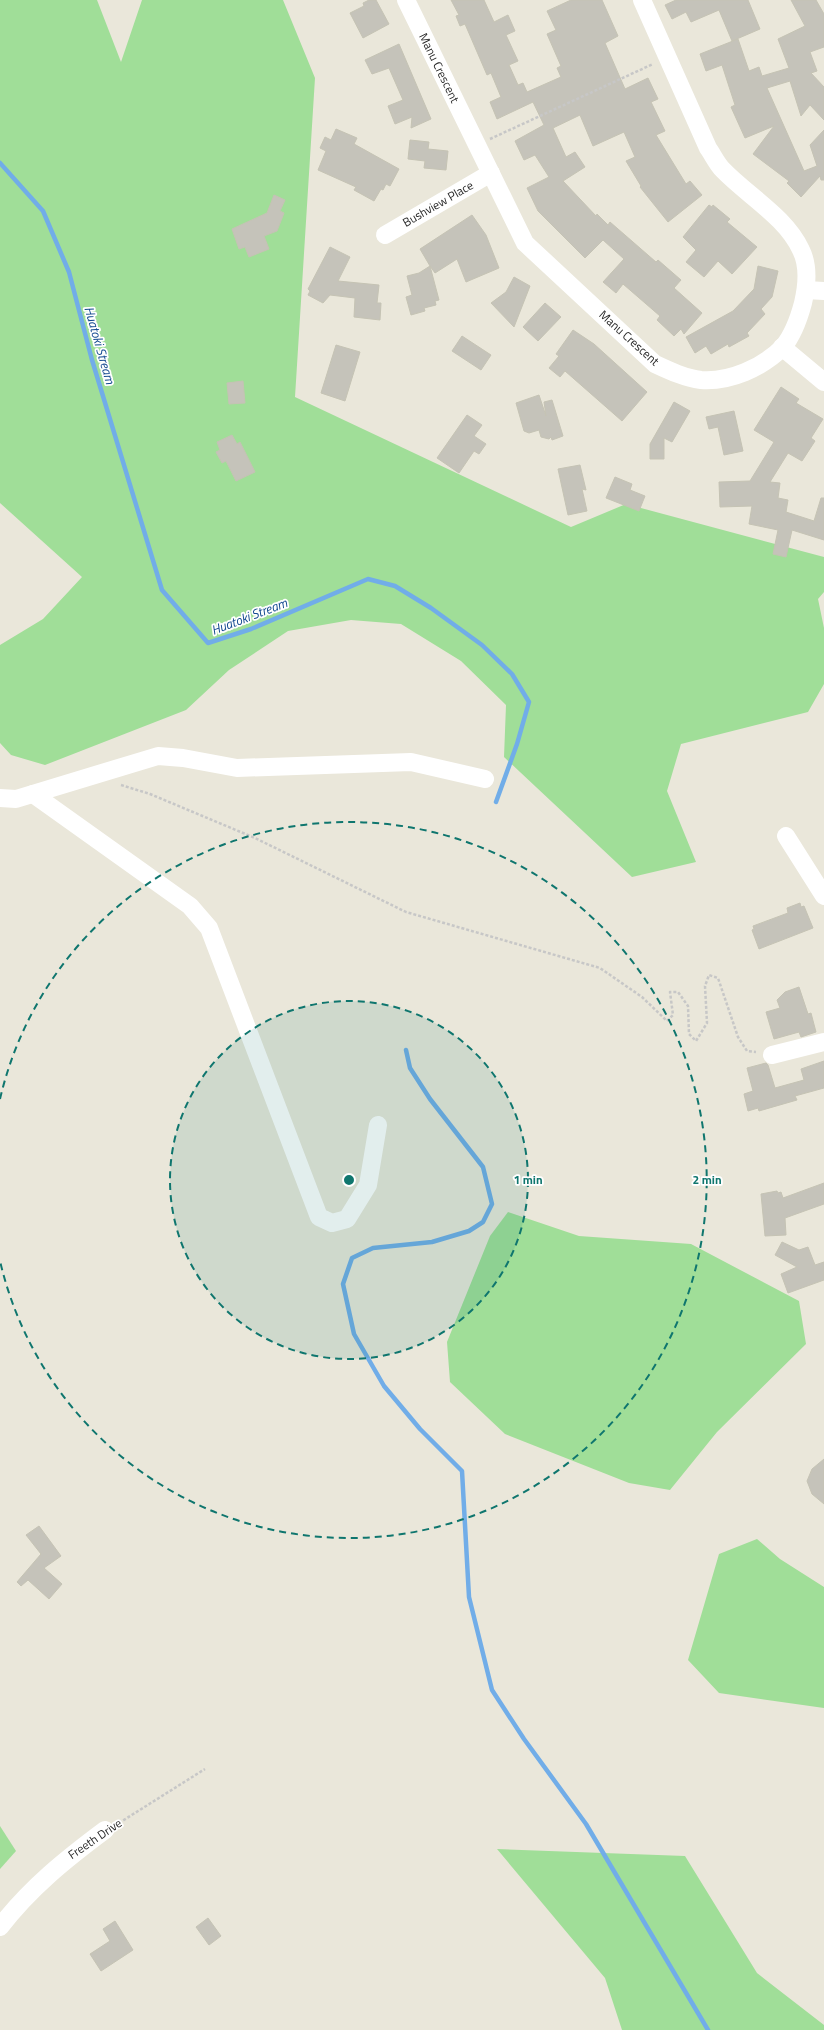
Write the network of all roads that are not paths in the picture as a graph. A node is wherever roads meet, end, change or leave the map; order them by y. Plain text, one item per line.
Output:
1 (406, 0) edge
2 (642, 0) edge
3 (491, 173) junction
4 (385, 234) dead end
5 (806, 290) junction
6 (824, 291) edge
7 (782, 347) junction
8 (824, 382) edge
9 (485, 779) dead end
10 (33, 794) junction
11 (0, 798) edge
12 (786, 836) dead end
13 (824, 896) edge
14 (824, 1042) edge
15 (772, 1055) road end
16 (378, 1125) dead end
17 (105, 1830) road end
18 (0, 1927) edge

1 - 3 street, Manu Crescent
2 - 5 street, Manu Crescent
3 - 4 street, Bushview Place
3 - 7 street, Manu Crescent
5 - 6 street
5 - 7 street, Manu Crescent
7 - 8 street
9 - 10 street
10 - 11 street
10 - 16 street
12 - 13 street
14 - 15 street
17 - 18 street, Freeth Drive

